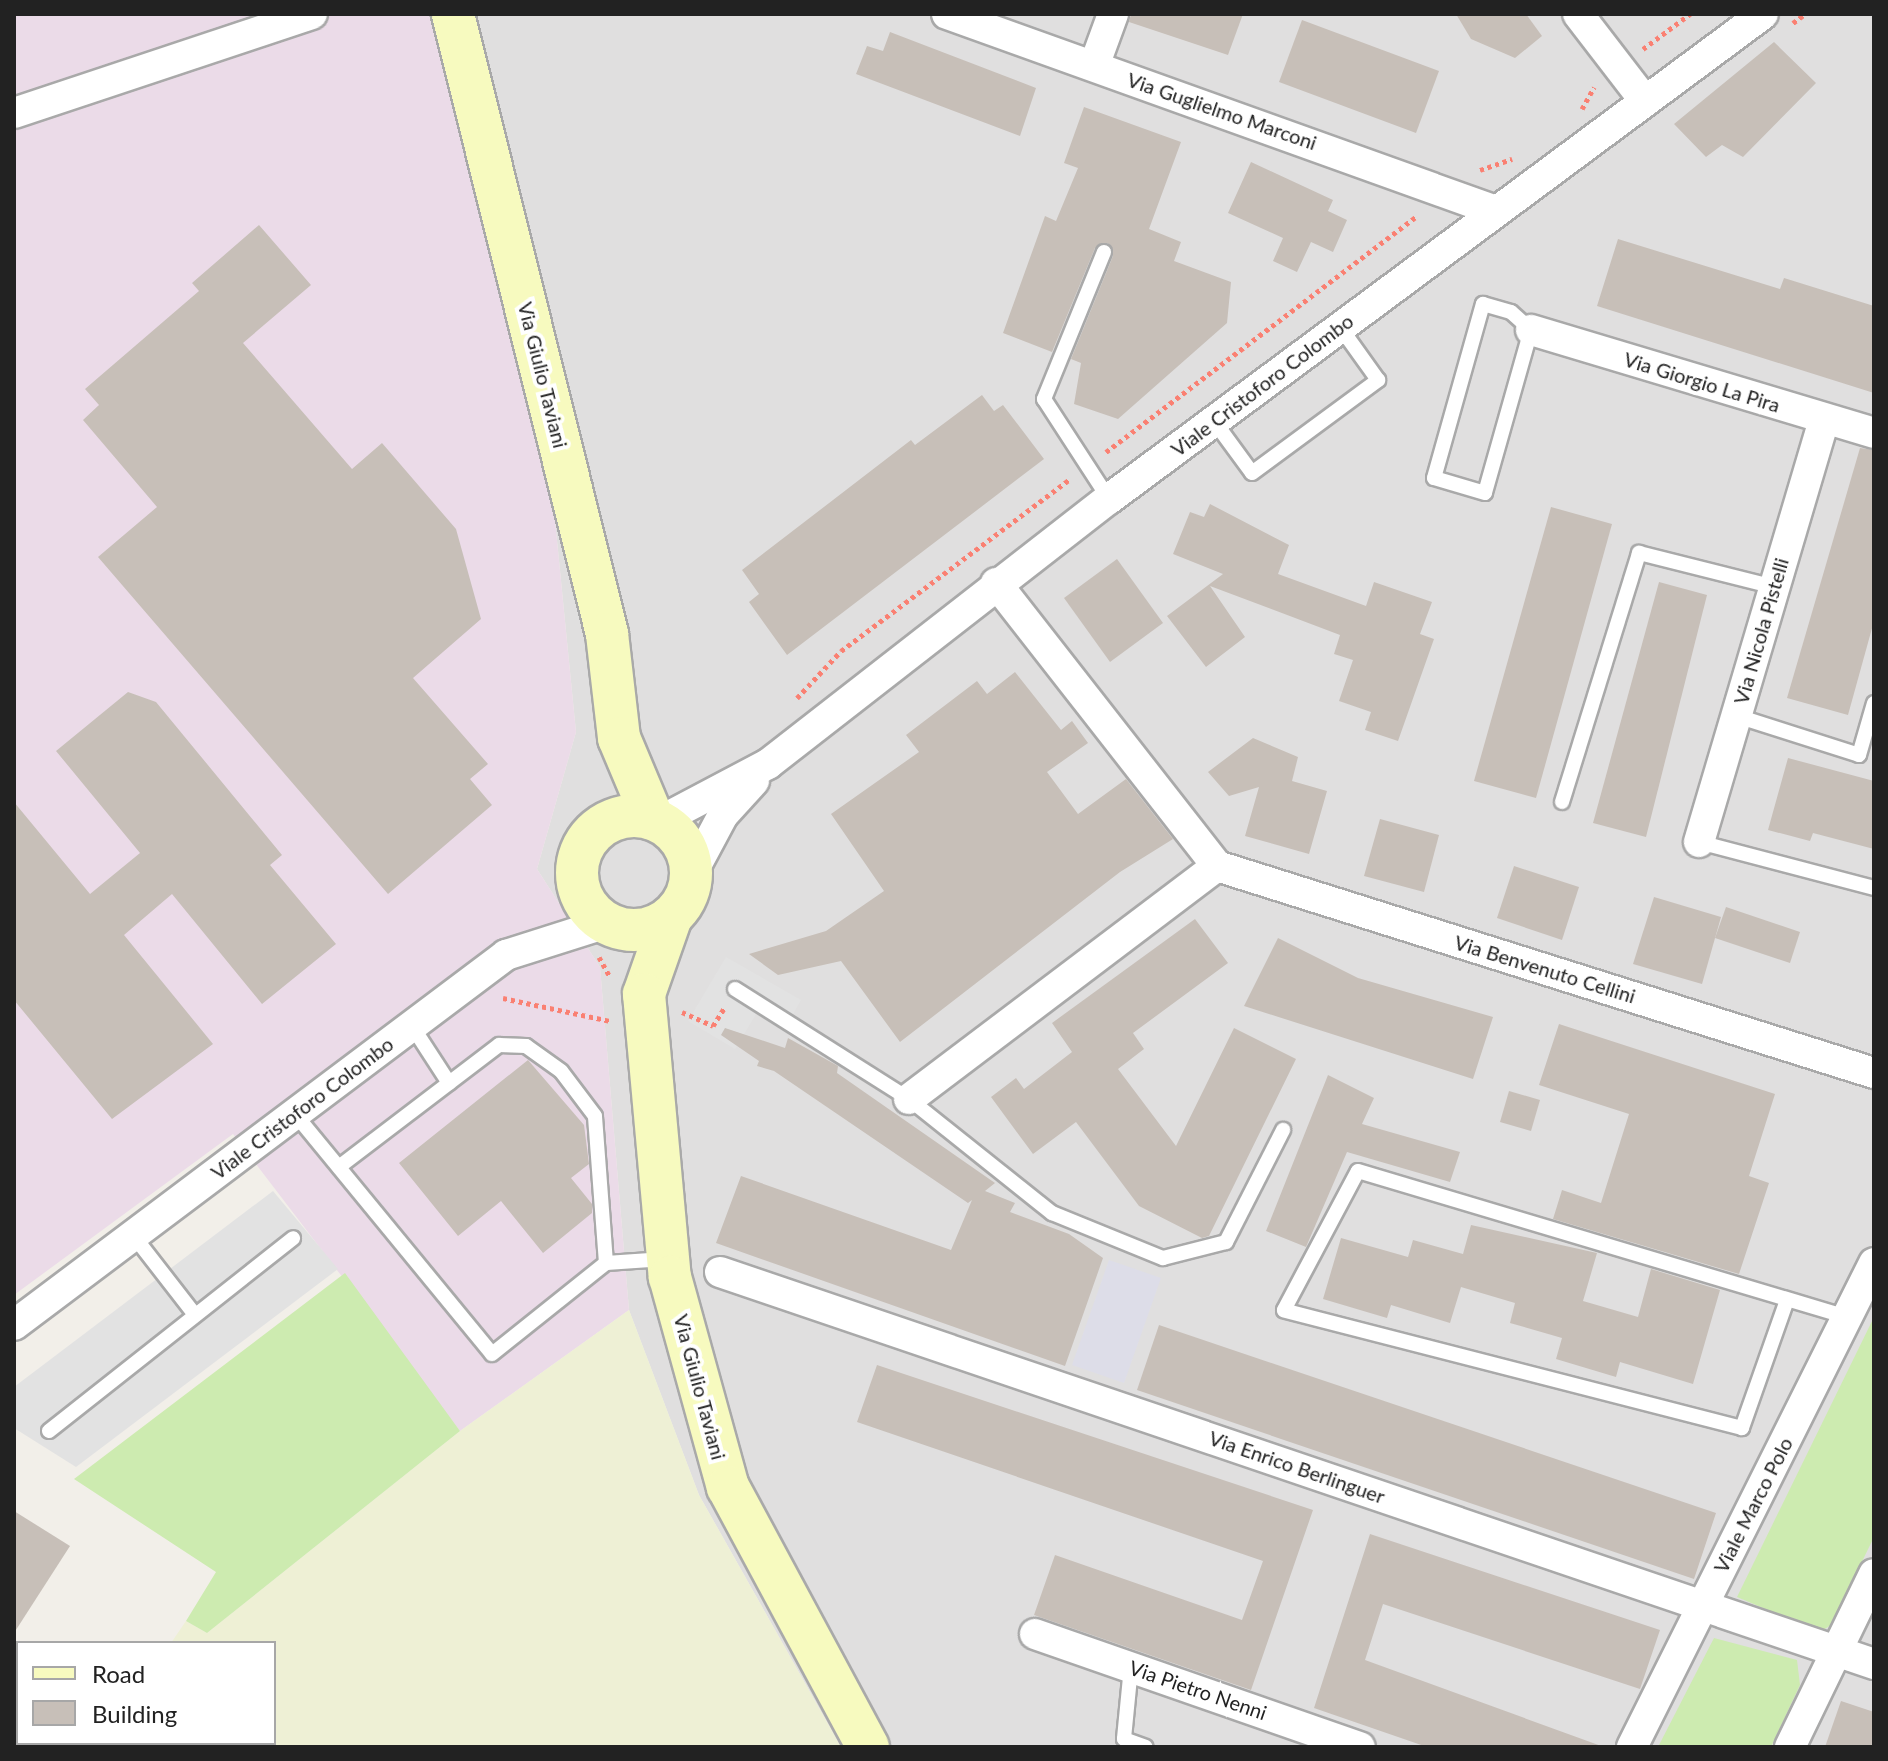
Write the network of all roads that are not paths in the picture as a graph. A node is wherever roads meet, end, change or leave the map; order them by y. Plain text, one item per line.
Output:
1 (312, 14) edge
2 (453, 14) edge
3 (947, 14) edge
4 (1113, 14) edge
5 (1578, 14) edge
6 (1763, 14) edge
7 (1094, 66) junction
8 (1645, 101) junction
9 (14, 113) edge
10 (1496, 211) junction
11 (1104, 252) dead end
12 (1340, 326) junction
13 (1531, 330) junction
14 (1824, 419) junction
15 (1214, 421) junction
16 (1874, 433) edge
17 (1109, 499) junction
18 (996, 583) junction
19 (1774, 587) junction
20 (1874, 703) edge
21 (1737, 716) junction
22 (619, 738) junction
23 (768, 764) junction
24 (1562, 802) dead end
25 (656, 820) junction
26 (1699, 842) joint
27 (586, 843) junction
28 (1217, 866) junction
29 (691, 875) junction
30 (1874, 888) edge
31 (671, 917) junction
32 (605, 934) junction
33 (735, 989) road end
34 (631, 1004) junction
35 (412, 1026) junction
36 (1874, 1073) edge
37 (449, 1083) junction
38 (909, 1099) junction
39 (295, 1114) junction
40 (1283, 1130) dead end
41 (339, 1167) junction
42 (133, 1235) junction
43 (293, 1238) dead end
44 (669, 1259) junction
45 (606, 1263) junction
46 (1874, 1263) edge
47 (720, 1272) dead end
48 (1787, 1300) junction
49 (195, 1315) junction
50 (1847, 1317) junction
51 (14, 1325) edge
52 (49, 1431) dead end
53 (1874, 1574) edge
54 (1702, 1608) junction
55 (1035, 1634) dead end
56 (1837, 1651) junction
57 (1874, 1664) edge
58 (1131, 1667) junction
59 (868, 1747) edge
60 (1146, 1747) edge
61 (1360, 1747) edge
62 (1632, 1747) edge
63 (1790, 1747) edge

1 - 9 street
2 - 22 main road, Via Giulio Taviani
3 - 7 street, Via Guglielmo Marconi
4 - 7 street
5 - 8 street
6 - 8 street, Viale Cristoforo Colombo
7 - 10 street, Via Guglielmo Marconi
8 - 10 street, Viale Cristoforo Colombo
10 - 12 street, Viale Cristoforo Colombo
11 - 17 lane
12 - 15 street, Viale Cristoforo Colombo
12 - 15 lane
13 - 13 lane
13 - 14 street, Via Giorgio La Pira
14 - 16 street, Via Giorgio La Pira
14 - 19 street, Via Nicola Pistelli
15 - 17 street, Viale Cristoforo Colombo
17 - 18 street, Viale Cristoforo Colombo
18 - 23 street, Viale Cristoforo Colombo
18 - 28 street
19 - 21 street, Via Nicola Pistelli
19 - 24 lane
20 - 21 lane
21 - 26 street, Via Nicola Pistelli
22 - 25 main road, Via Giulio Taviani
22 - 27 main road, Via Giulio Taviani
23 - 25 street, Viale Cristoforo Colombo
23 - 29 street, Viale Cristoforo Colombo
25 - 27 main road, Viale Cristoforo Colombo
25 - 29 main road
26 - 30 lane
27 - 32 main road
28 - 36 street, Via Benvenuto Cellini
28 - 38 street
29 - 31 main road, Viale Cristoforo Colombo
31 - 32 main road, Viale Cristoforo Colombo
31 - 34 main road, Via Giulio Taviani
32 - 34 main road, Via Giulio Taviani
32 - 35 street, Viale Cristoforo Colombo
33 - 38 lane
34 - 44 main road, Via Giulio Taviani
35 - 37 lane
35 - 39 street, Viale Cristoforo Colombo
37 - 41 lane
37 - 45 lane
38 - 40 lane
39 - 41 lane
39 - 42 street, Viale Cristoforo Colombo
41 - 45 lane
42 - 49 lane
42 - 51 street, Viale Cristoforo Colombo
43 - 49 lane
44 - 45 lane
44 - 59 main road, Via Giulio Taviani
46 - 50 street, Viale Marco Polo
47 - 54 street, Via Enrico Berlinguer
48 - 48 lane
48 - 50 lane
49 - 52 lane
50 - 54 street, Viale Marco Polo
53 - 56 street
54 - 56 street, Via Enrico Berlinguer
54 - 62 street, Viale Marco Polo
55 - 58 street, Via Pietro Nenni
56 - 57 street, Via Enrico Berlinguer
56 - 63 street
58 - 60 lane
58 - 61 street, Via Pietro Nenni

